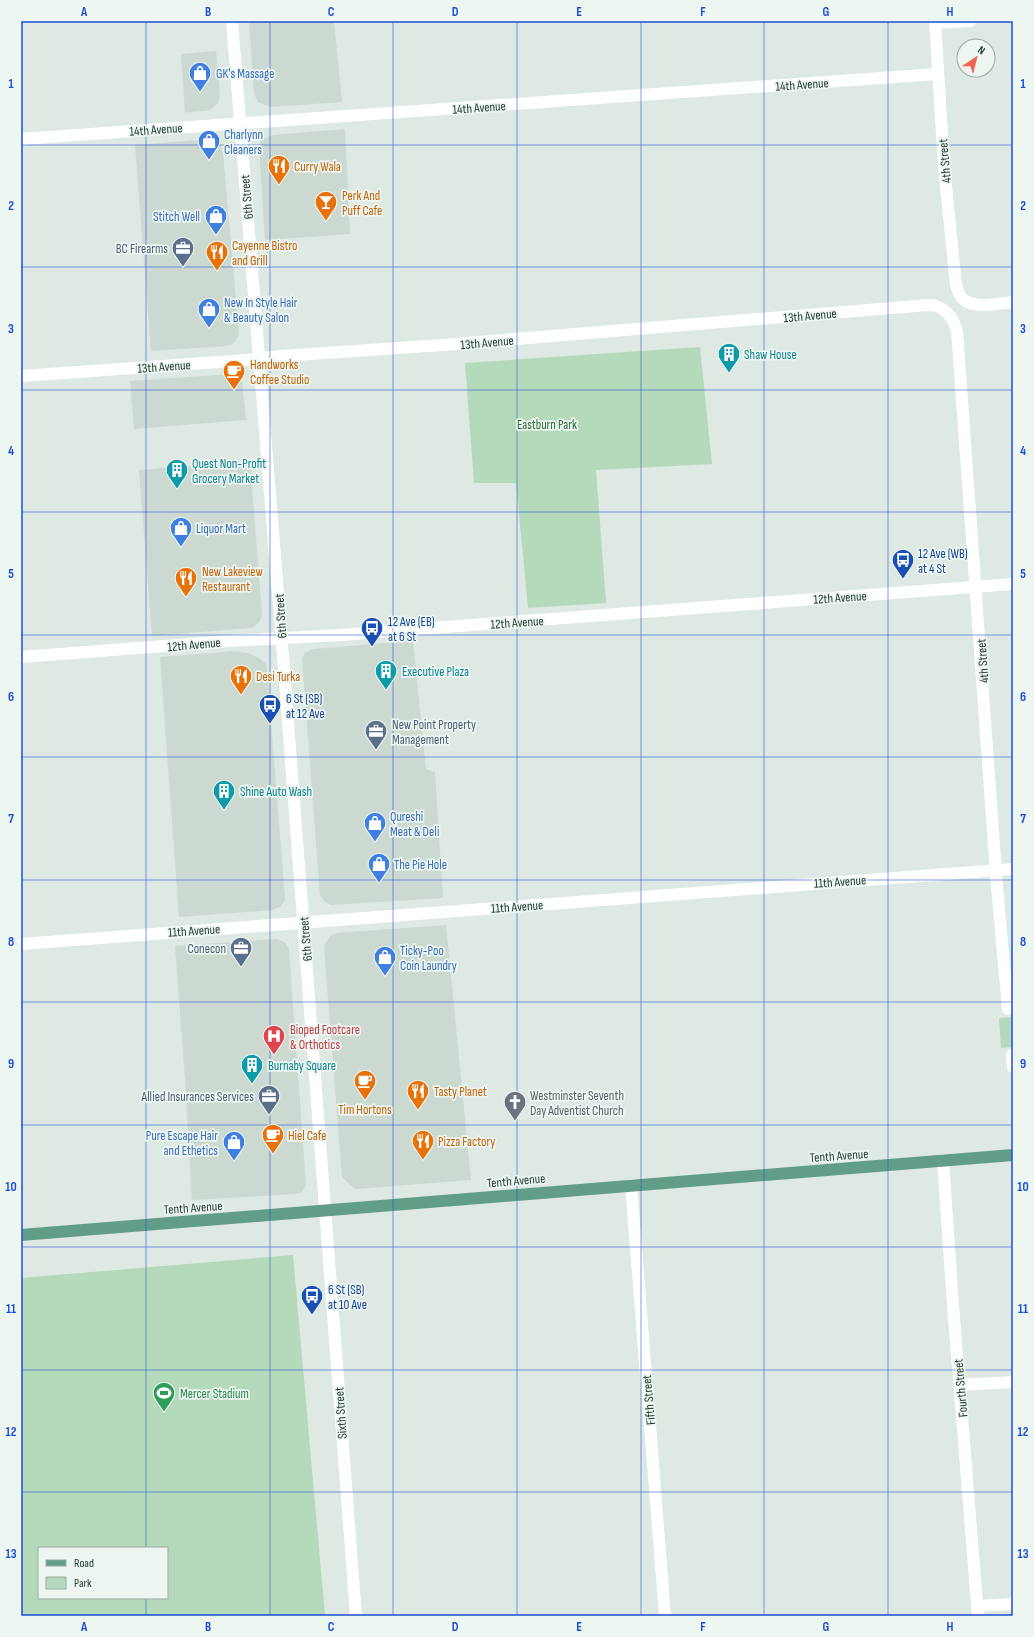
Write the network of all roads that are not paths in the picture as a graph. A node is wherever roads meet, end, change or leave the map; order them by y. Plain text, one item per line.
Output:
1 (232, 21) edge
2 (970, 21) edge
3 (935, 22) edge
4 (938, 74) junction
5 (240, 124) junction
6 (21, 139) edge
7 (1013, 302) edge
8 (950, 315) joint
9 (259, 358) junction
10 (21, 376) edge
11 (1013, 584) edge
12 (977, 587) junction
13 (281, 638) junction
14 (21, 656) edge
15 (1013, 869) edge
16 (996, 870) junction
17 (304, 922) junction
18 (21, 944) edge
19 (1008, 1009) dead end
20 (1013, 1155) edge
21 (943, 1160) junction
22 (631, 1185) junction
23 (324, 1211) junction
24 (21, 1235) edge
25 (1013, 1382) edge
26 (960, 1385) junction
27 (1013, 1604) edge
28 (978, 1611) edge
29 (356, 1616) edge
30 (665, 1616) edge

1 - 5 street, 6th Street
2 - 3 street
3 - 4 street, 4th Street
4 - 5 street, 14th Avenue
4 - 7 street, 4th Street
5 - 6 street, 14th Avenue
5 - 9 street, 6th Street
8 - 9 street, 13th Avenue
8 - 12 street, 4th Street
9 - 10 street, 13th Avenue
9 - 13 street, 6th Street
11 - 12 street, 12th Avenue
12 - 13 street, 12th Avenue
12 - 16 street, 4th Street
13 - 14 street, 12th Avenue
13 - 17 street, 6th Street
15 - 16 street, 11th Avenue
16 - 17 street, 11th Avenue
16 - 19 street, 4th Street
17 - 18 street, 11th Avenue
17 - 23 street, 6th Street
20 - 21 main road, Tenth Avenue
21 - 22 main road, Tenth Avenue
21 - 26 street, Fourth Street
22 - 23 main road, Tenth Avenue
22 - 30 street, Fifth Street
23 - 24 main road, Tenth Avenue
23 - 29 street, Sixth Street
25 - 26 street
26 - 28 street, Fourth Street
27 - 28 street

